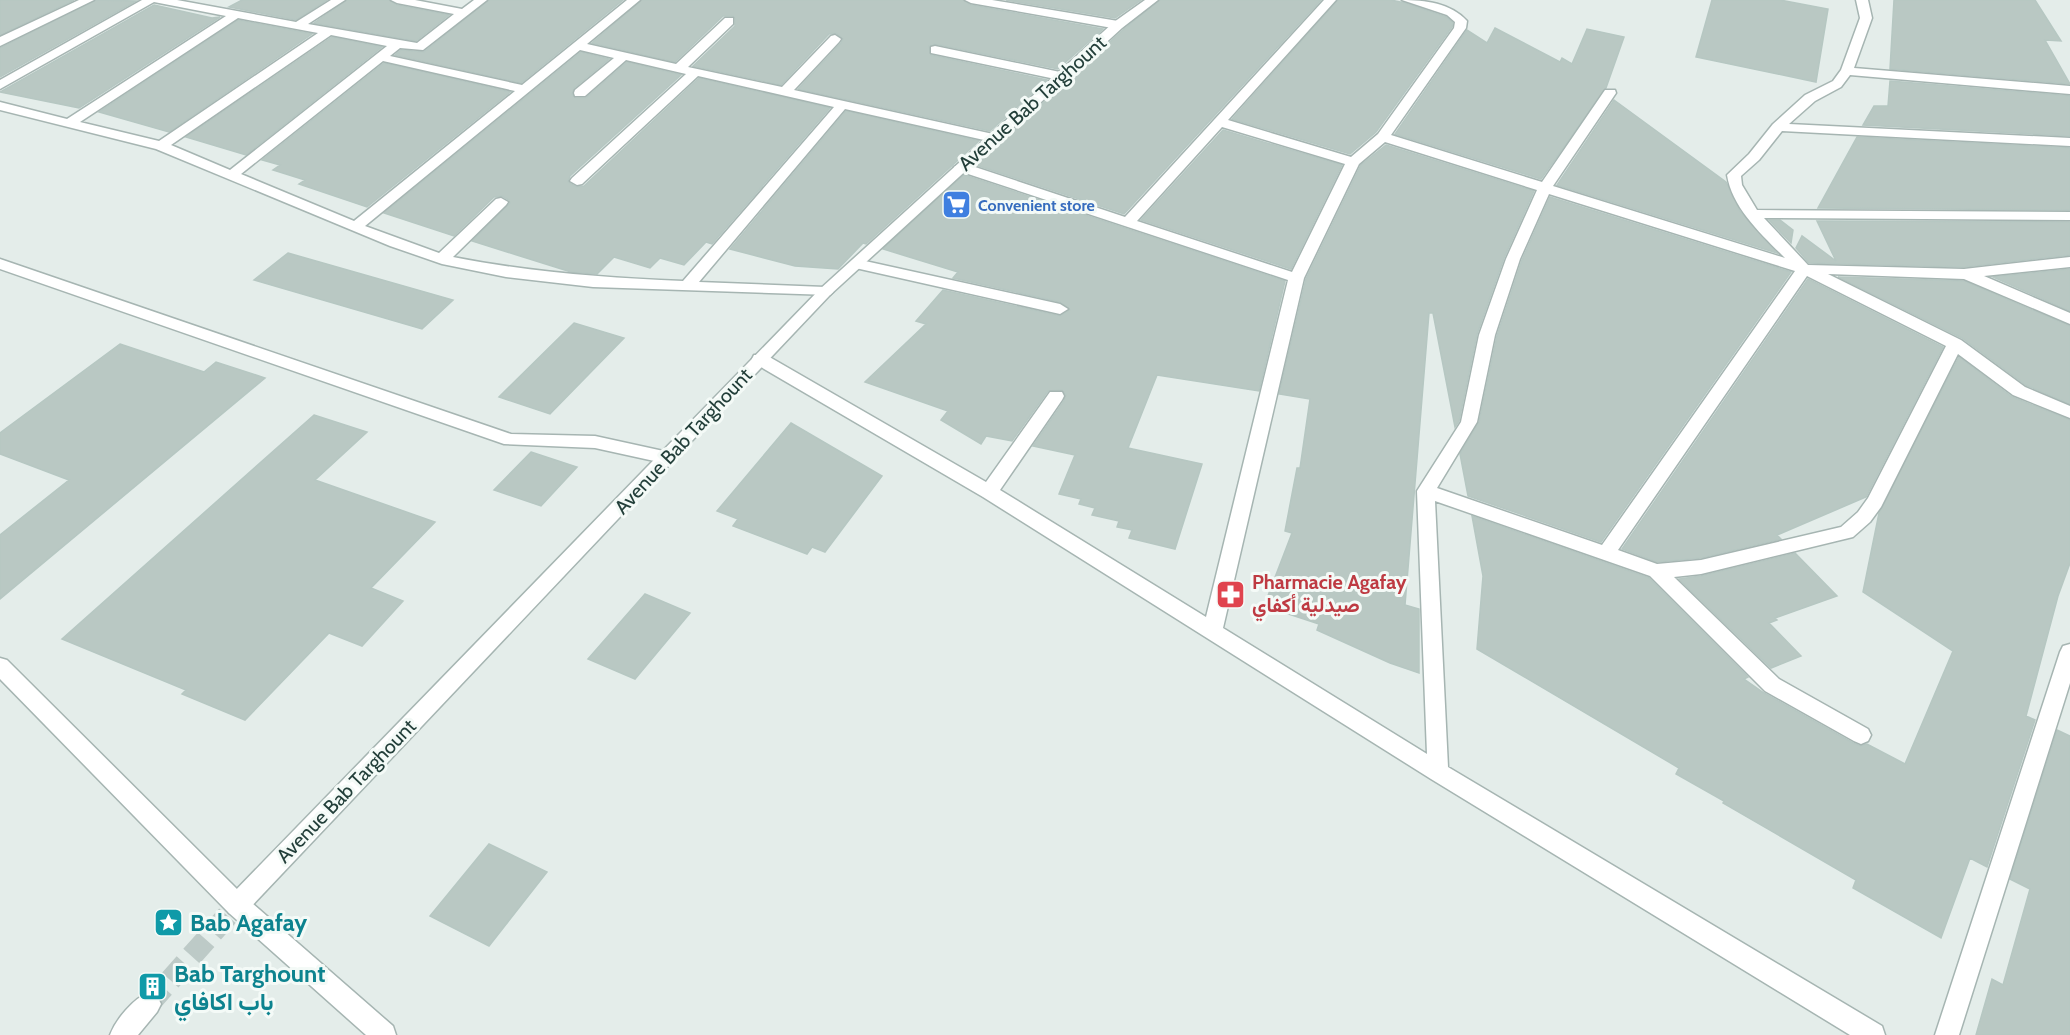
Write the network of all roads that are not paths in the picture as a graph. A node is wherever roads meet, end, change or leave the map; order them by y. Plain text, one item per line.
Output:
1 (88, 0) edge
2 (150, 0) edge
3 (158, 0) edge
4 (220, 0) edge
5 (339, 0) edge
6 (397, 0) edge
7 (481, 0) edge
8 (634, 0) edge
9 (972, 0) edge
10 (1152, 0) edge
11 (1330, 0) edge
12 (1408, 0) edge
13 (1862, 0) edge
14 (1010, 3) edge
15 (206, 9) junction
16 (465, 12) junction
17 (237, 14) junction
18 (729, 21) dead end
19 (1118, 25) junction
20 (297, 26) junction
21 (328, 32) junction
22 (835, 39) dead end
23 (1, 41) edge
24 (397, 44) junction
25 (578, 46) junction
26 (935, 50) dead end
27 (624, 56) junction
28 (380, 57) junction
29 (679, 68) junction
30 (1847, 71) junction
31 (695, 72) junction
32 (1060, 76) junction
33 (0, 85) edge
34 (524, 89) junction
35 (2070, 90) edge
36 (785, 92) junction
37 (580, 93) dead end
38 (1610, 93) dead end
39 (841, 105) junction
40 (0, 106) edge
41 (1219, 122) junction
42 (70, 123) junction
43 (1778, 127) junction
44 (1383, 137) junction
45 (993, 138) junction
46 (2070, 141) edge
47 (161, 146) junction
48 (1353, 162) junction
49 (961, 167) junction
50 (232, 175) junction
51 (577, 181) dead end
52 (1545, 188) junction
53 (501, 202) dead end
54 (1752, 214) junction
55 (2070, 216) edge
56 (1128, 222) junction
57 (356, 226) junction
58 (442, 259) junction
59 (2070, 262) edge
60 (0, 264) edge
61 (856, 264) junction
62 (1804, 269) junction
63 (1964, 274) junction
64 (1296, 278) junction
65 (688, 285) junction
66 (825, 292) junction
67 (1060, 309) dead end
68 (2070, 319) edge
69 (1955, 345) junction
70 (760, 359) junction
71 (1056, 396) dead end
72 (2070, 412) edge
73 (668, 458) junction
74 (1426, 491) junction
75 (989, 492) junction
76 (1606, 553) junction
77 (1657, 571) junction
78 (1212, 632) junction
79 (2070, 652) edge
80 (0, 666) edge
81 (1861, 735) dead end
82 (1438, 772) junction
83 (237, 905) junction
84 (149, 1004) tunnel mouth
85 (122, 1035) edge
86 (384, 1035) edge
87 (1872, 1035) edge
88 (1947, 1035) edge

1 - 23 street
2 - 33 street
3 - 15 street
4 - 15 street
5 - 20 street
6 - 16 street
7 - 16 street
8 - 25 street
9 - 14 street
10 - 19 street, Avenue Bab Targhount
11 - 41 street
12 - 44 street
13 - 30 street
14 - 19 street
15 - 17 street
16 - 24 street
17 - 20 street
17 - 42 street
18 - 29 street
19 - 32 street, Avenue Bab Targhount
20 - 21 street
21 - 24 street
21 - 47 street
22 - 36 street
24 - 28 street
25 - 27 street
25 - 34 street
26 - 32 street
27 - 29 street
27 - 37 street
28 - 34 street
28 - 50 street
29 - 31 street
30 - 35 street
30 - 43 street
31 - 36 street
31 - 51 street
32 - 45 street, Avenue Bab Targhount
34 - 57 street
36 - 39 street
38 - 52 street
39 - 45 street
39 - 65 street
40 - 42 street
41 - 48 street
41 - 56 street
42 - 47 street
43 - 46 street
43 - 54 street
44 - 48 street
44 - 52 street
45 - 49 street, Avenue Bab Targhount
47 - 50 street
48 - 64 street
49 - 56 street
49 - 61 street, Avenue Bab Targhount
50 - 57 street
52 - 62 street
52 - 74 street
53 - 58 street
54 - 55 street
54 - 62 street
56 - 64 street
57 - 58 street
58 - 65 street
59 - 63 street
60 - 73 street
61 - 66 street, Avenue Bab Targhount
61 - 67 street
62 - 63 street
62 - 69 street
62 - 76 street
63 - 68 street
64 - 78 street
65 - 66 street
66 - 70 street, Avenue Bab Targhount
69 - 72 street
69 - 77 street
70 - 73 street, Avenue Bab Targhount
70 - 75 street
71 - 75 street
73 - 83 street, Avenue Bab Targhount
74 - 76 street
74 - 82 street
75 - 78 street
76 - 77 street
77 - 81 street
78 - 82 street
79 - 88 street
80 - 83 street
82 - 87 street
83 - 86 street
84 - 85 street

